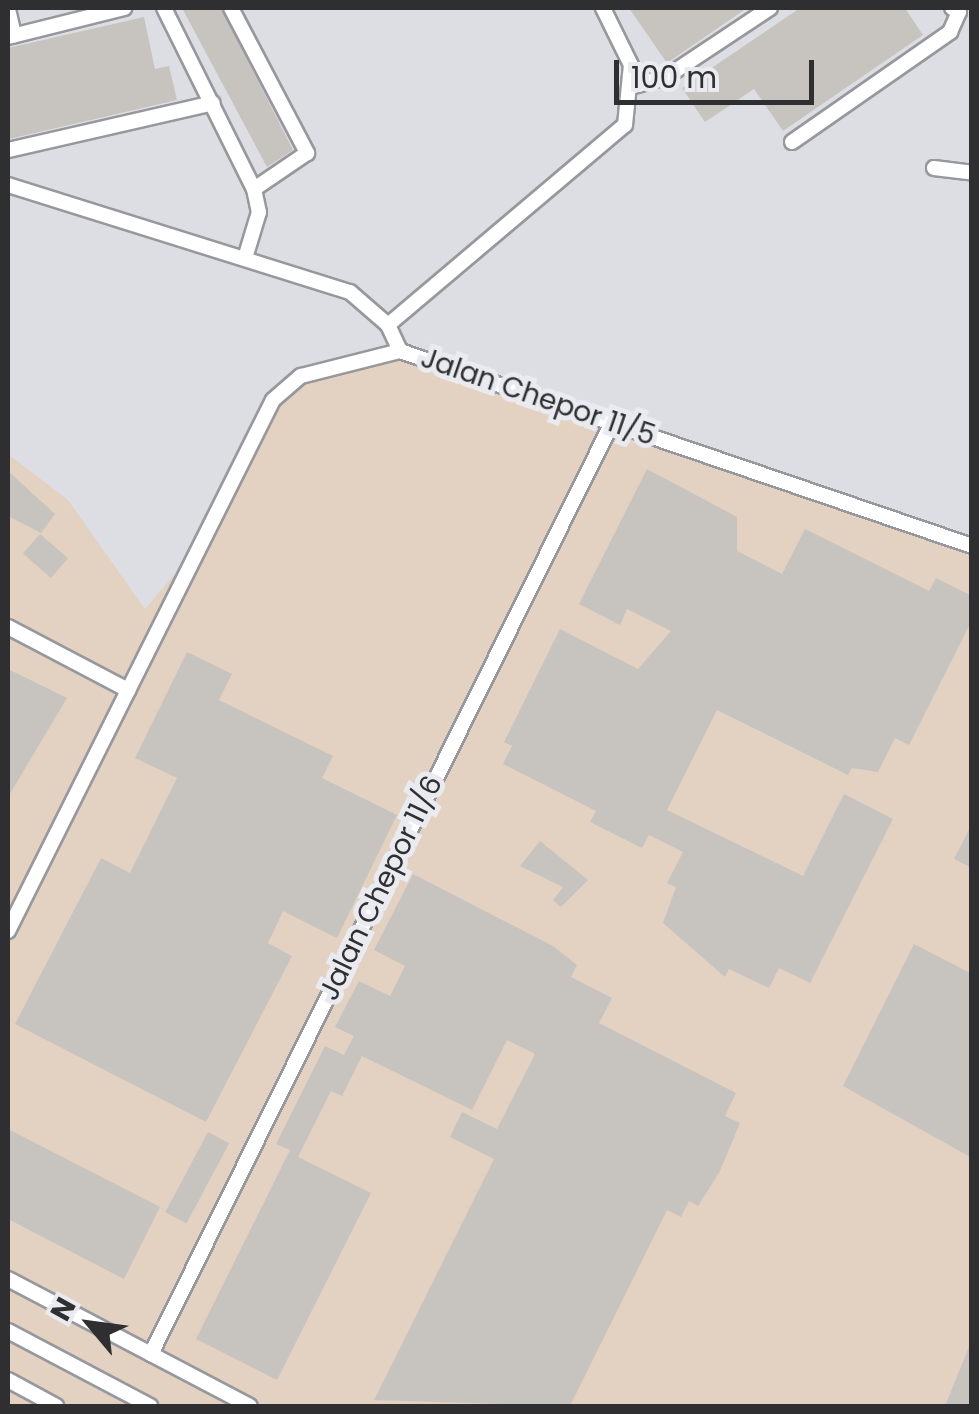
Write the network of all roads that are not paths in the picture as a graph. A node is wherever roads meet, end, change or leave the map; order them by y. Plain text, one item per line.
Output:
1 (124, 8) edge
2 (164, 8) edge
3 (231, 8) edge
4 (604, 8) edge
5 (770, 8) edge
6 (8, 10) edge
7 (961, 13) edge
8 (11, 36) edge
9 (634, 86) junction
10 (213, 102) junction
11 (792, 142) dead end
12 (8, 150) edge
13 (934, 168) dead end
14 (972, 173) edge
15 (8, 185) edge
16 (254, 189) junction
17 (245, 258) junction
18 (388, 325) junction
19 (400, 351) junction
20 (612, 423) junction
21 (972, 546) edge
22 (8, 627) edge
23 (128, 690) junction
24 (8, 931) edge
25 (8, 1279) edge
26 (8, 1331) edge
27 (151, 1354) junction
28 (8, 1380) edge
29 (56, 1406) edge
30 (150, 1406) edge
31 (250, 1406) edge

1 - 8 street
2 - 10 street
3 - 16 street
4 - 9 street
5 - 9 street
6 - 8 street
7 - 11 street
9 - 18 street
10 - 12 street
10 - 16 street
13 - 14 street
15 - 17 street
16 - 17 street
17 - 18 street
18 - 19 street
19 - 20 street, Jalan Chepor 11/5
19 - 23 street, Jalan Chepor 11/5
20 - 21 street, Jalan Chepor 11/5
20 - 27 street, Jalan Chepor 11/6
22 - 23 street
23 - 24 street, Jalan Chepor 11/5
25 - 27 street
26 - 30 street
27 - 31 street
28 - 29 street

